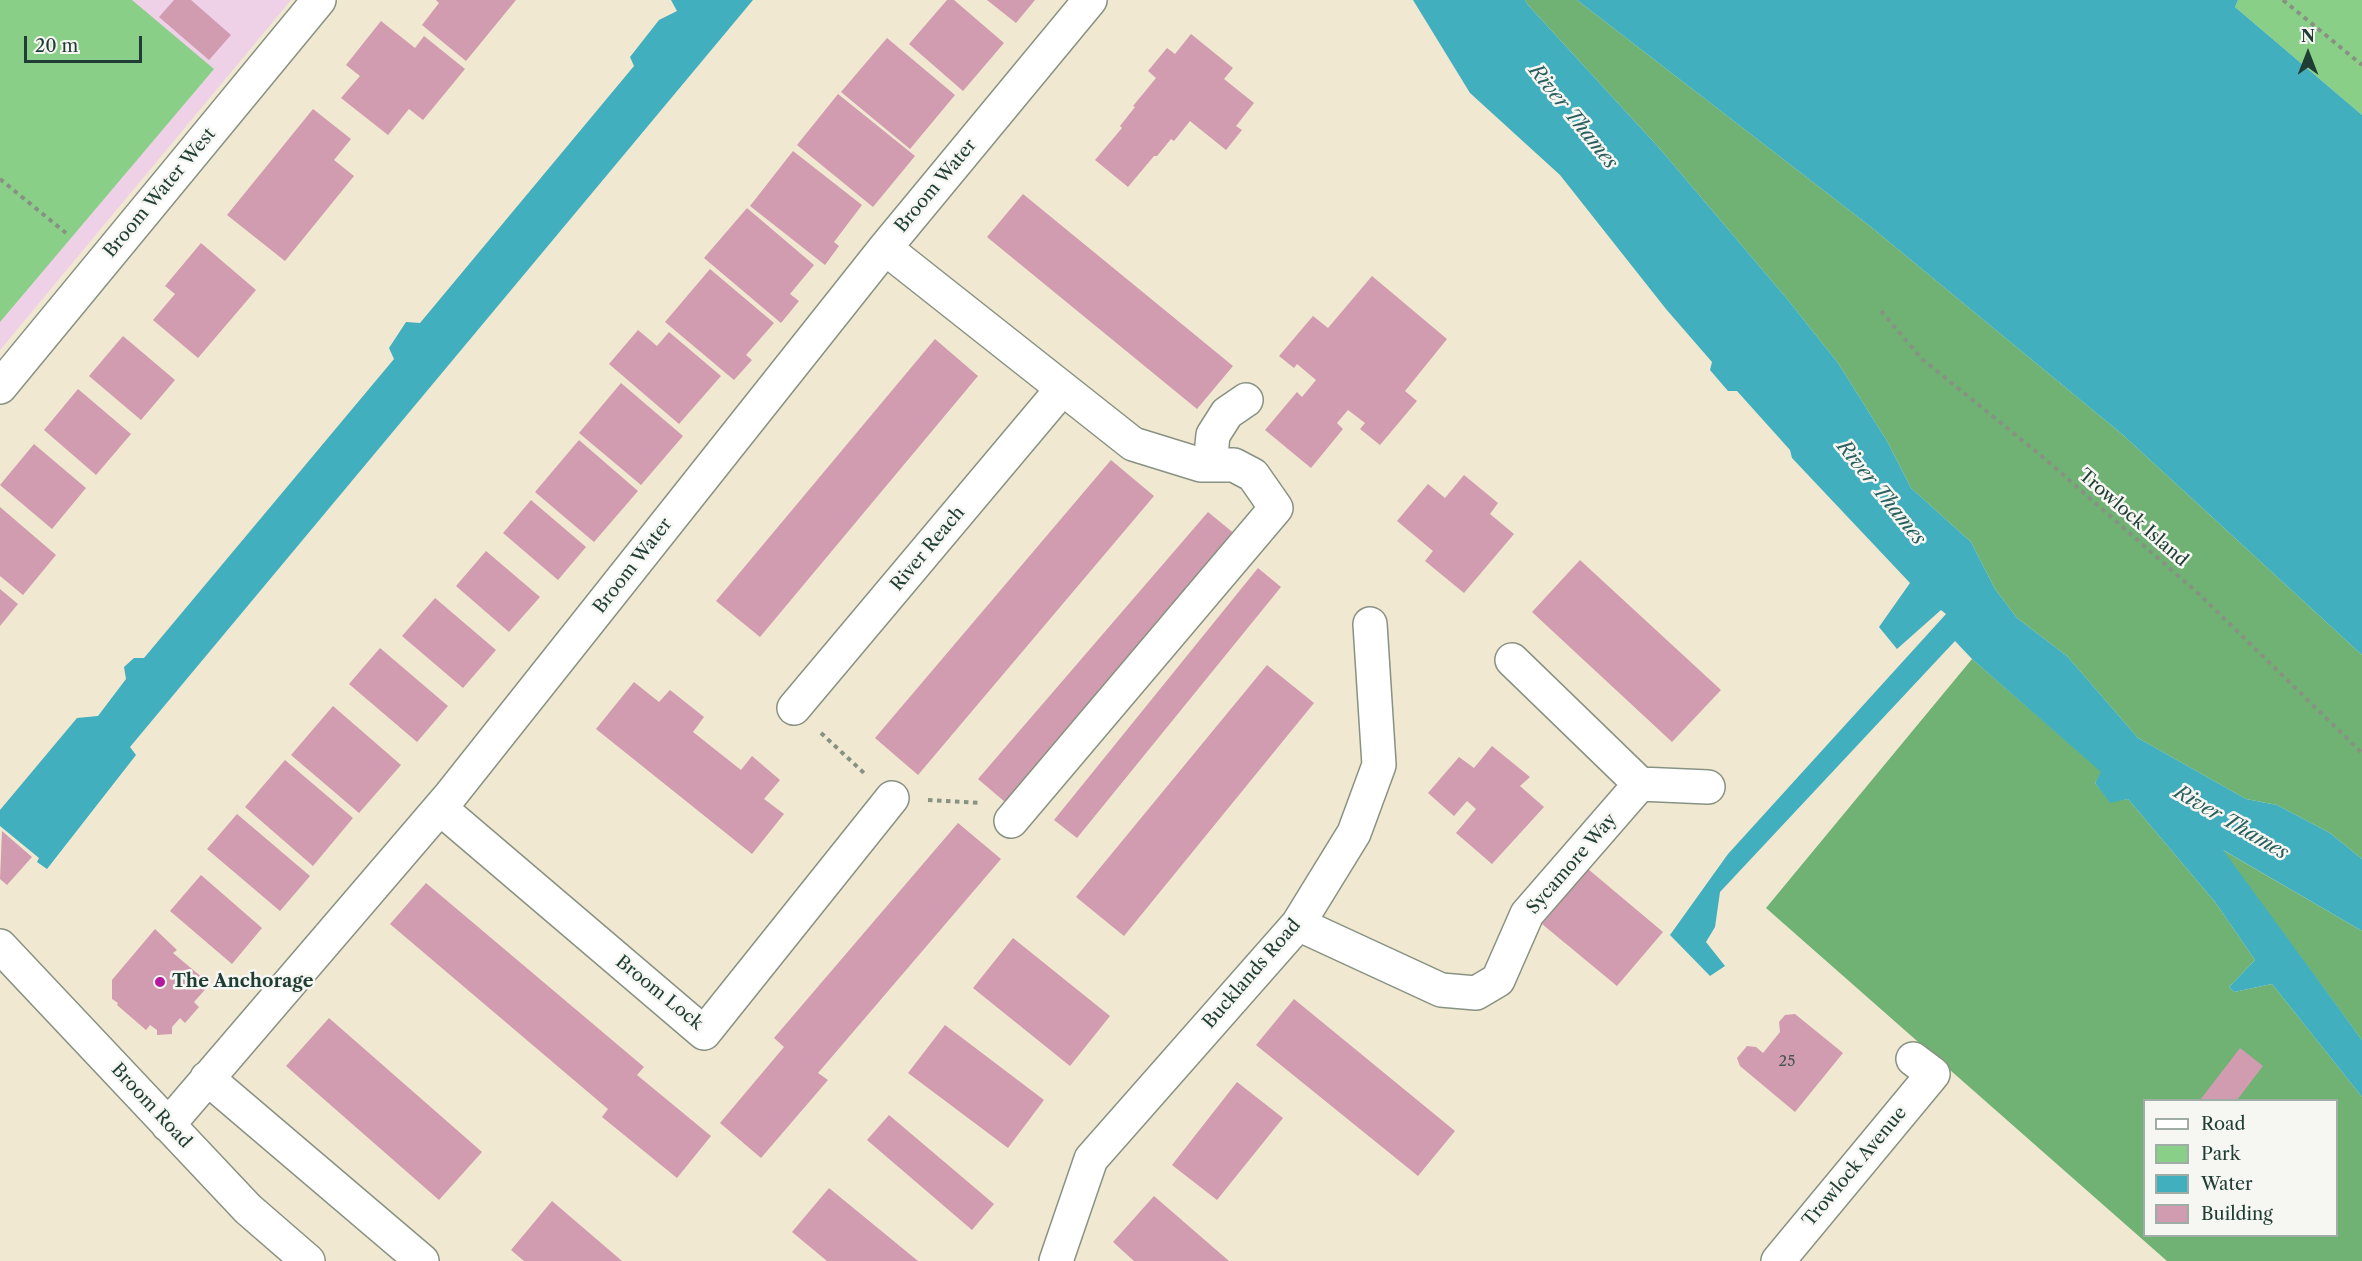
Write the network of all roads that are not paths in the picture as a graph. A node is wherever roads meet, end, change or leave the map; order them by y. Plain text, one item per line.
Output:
1 (319, 0) edge
2 (1090, 0) edge
3 (885, 248) junction
4 (0, 387) edge
5 (1062, 389) junction
6 (1246, 400) dead end
7 (1205, 465) junction
8 (1370, 624) dead end
9 (1512, 660) dead end
10 (794, 708) road end
11 (1640, 784) junction
12 (1708, 788) dead end
13 (892, 798) road end
14 (440, 808) junction
15 (1011, 821) road end
16 (1298, 924) junction
17 (0, 946) edge
18 (1932, 1074) dead end
19 (207, 1078) junction
20 (168, 1125) junction
21 (308, 1261) edge
22 (422, 1261) edge
23 (1056, 1261) edge
24 (1778, 1261) edge

1 - 4 street, Broom Water West
2 - 3 street, Broom Water
3 - 5 street
3 - 14 street, Broom Water
5 - 7 street
5 - 10 street, River Reach
6 - 7 street
7 - 15 street
8 - 16 street, Bucklands Road
9 - 11 street
11 - 12 street
11 - 16 street, Sycamore Way
13 - 14 street, Broom Lock
14 - 19 street, Broom Water
16 - 23 street, Bucklands Road
17 - 20 street, Broom Road
18 - 24 street, Trowlock Avenue
19 - 20 street, Broom Water
19 - 22 street
20 - 21 street, Broom Road

